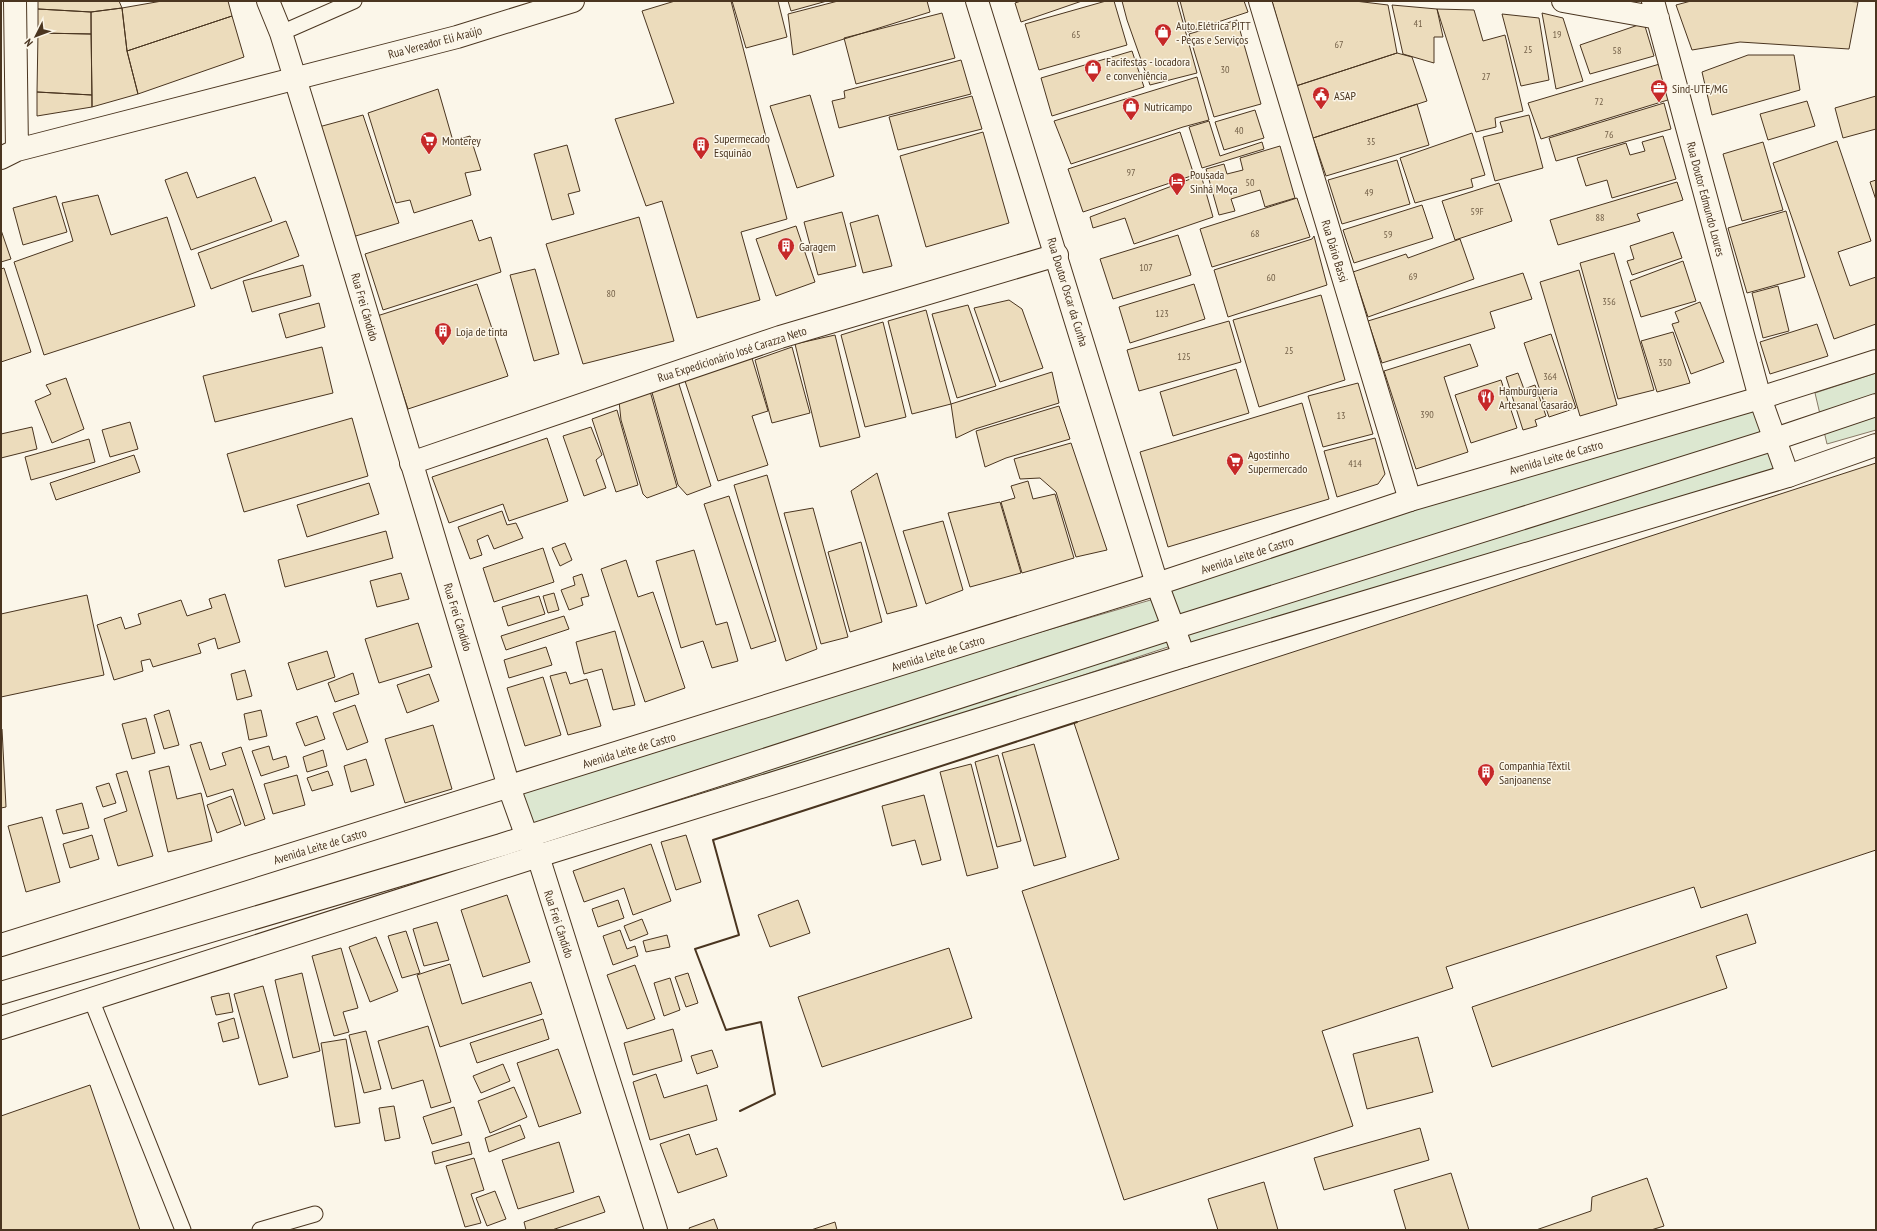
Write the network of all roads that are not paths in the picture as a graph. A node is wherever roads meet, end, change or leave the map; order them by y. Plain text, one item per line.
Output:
1 (15, 1) edge
2 (268, 1) edge
3 (354, 1) edge
4 (573, 1) edge
5 (977, 1) edge
6 (1260, 1) edge
7 (1563, 1) edge
8 (1655, 10) edge
9 (281, 33) junction
10 (295, 78) junction
11 (9, 154) edge
12 (1057, 255) junction
13 (1876, 361) edge
14 (1760, 398) junction
15 (1876, 405) edge
16 (1775, 439) junction
17 (1876, 446) edge
18 (411, 463) junction
19 (1788, 476) junction
20 (1410, 500) junction
21 (1157, 584) junction
22 (1173, 628) junction
23 (1184, 656) junction
24 (509, 788) junction
25 (527, 837) junction
26 (538, 856) junction
27 (1, 945) edge
28 (1, 993) edge
29 (91, 999) junction
30 (1, 1028) edge
31 (316, 1214) dead end
32 (183, 1230) edge
33 (260, 1230) edge
34 (656, 1230) edge

1 - 11 main road
2 - 9 main road, Rua Frei Cândido
3 - 9 lane
4 - 10 main road, Rua Vereador Eli Araújo
5 - 12 main road, Rua Doutor Oscar da Cunha
6 - 20 main road, Rua Dário Bassi
7 - 8 main road
8 - 14 main road, Rua Doutor Edmundo Loures
9 - 10 main road, Rua Frei Cândido
10 - 11 main road, Rua Vereador Eli Araújo
10 - 18 main road, Rua Frei Cândido
12 - 18 main road, Rua Expedicionário José Carazza Neto
12 - 21 main road, Rua Doutor Oscar da Cunha
13 - 14 main road, Avenida Leite de Castro
14 - 16 main road, Rua Doutor Edmundo Loures
14 - 20 main road, Avenida Leite de Castro
15 - 16 main road
16 - 19 main road, Rua Doutor Edmundo Loures
16 - 22 main road
17 - 19 main road
18 - 24 main road, Rua Frei Cândido
19 - 23 main road
20 - 21 main road, Avenida Leite de Castro
21 - 22 main road, Rua Doutor Oscar da Cunha
21 - 24 main road, Avenida Leite de Castro
22 - 23 main road, Rua Doutor Oscar da Cunha
22 - 25 main road
23 - 26 main road
24 - 25 main road, Rua Frei Cândido
24 - 27 main road, Avenida Leite de Castro
25 - 26 main road, Rua Frei Cândido
25 - 28 main road
26 - 29 main road
26 - 34 main road, Rua Frei Cândido
29 - 30 main road
29 - 32 lane
31 - 33 lane

